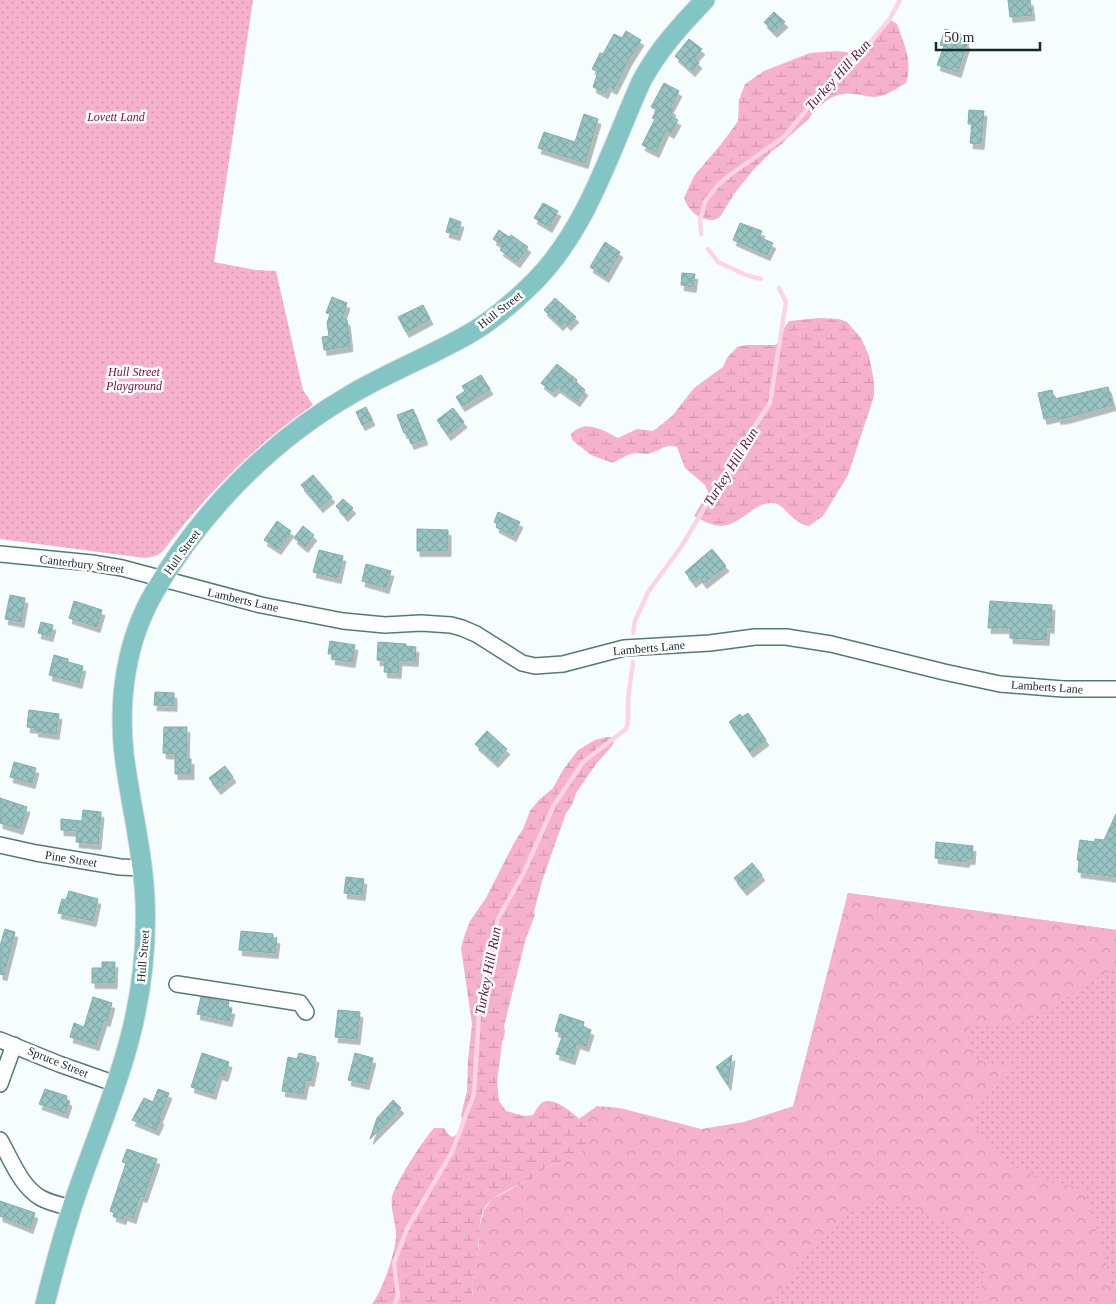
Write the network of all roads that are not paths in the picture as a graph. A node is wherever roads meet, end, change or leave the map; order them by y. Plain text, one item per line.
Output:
1 (705, 0) edge
2 (0, 554) edge
3 (162, 579) junction
4 (1116, 689) edge
5 (0, 845) edge
6 (142, 868) junction
7 (177, 984) dead end
8 (306, 1012) dead end
9 (7, 1042) edge
10 (0, 1084) edge
11 (116, 1084) junction
12 (0, 1140) edge
13 (71, 1208) junction
14 (45, 1304) edge

1 - 3 main road, Hull Street
2 - 3 street, Canterbury Street
3 - 4 street, Lamberts Lane
3 - 6 main road, Hull Street
5 - 6 street, Pine Street
6 - 11 main road, Hull Street
7 - 8 street
9 - 10 street
9 - 11 street, Spruce Street
11 - 13 main road, Hull Street
12 - 13 street
13 - 14 main road, Hull Street

